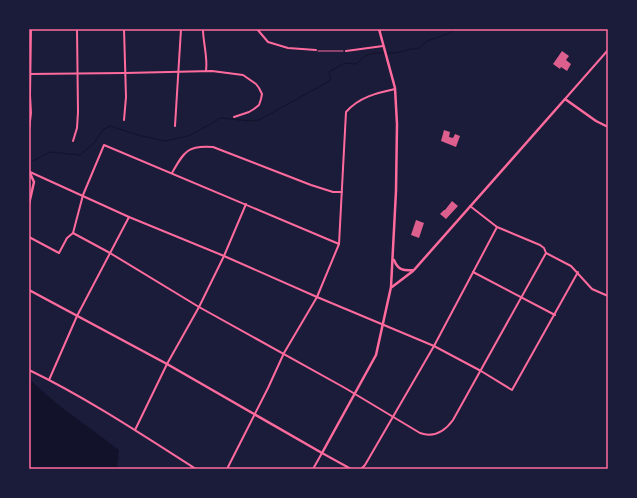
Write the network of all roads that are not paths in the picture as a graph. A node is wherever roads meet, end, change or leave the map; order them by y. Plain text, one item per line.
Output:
1 (31, 29) edge
2 (77, 29) edge
3 (124, 29) edge
4 (181, 29) edge
5 (203, 29) edge
6 (257, 29) edge
7 (386, 29) edge
8 (379, 30) edge
9 (383, 46) junction
10 (316, 50) road end
11 (608, 50) edge
12 (346, 51) road end
13 (206, 71) junction
14 (178, 72) junction
15 (125, 73) junction
16 (30, 74) edge
17 (77, 74) junction
18 (395, 88) junction
19 (565, 99) junction
20 (234, 117) dead end
21 (124, 120) dead end
22 (175, 126) dead end
23 (608, 127) edge
24 (29, 130) edge
25 (73, 141) dead end
26 (30, 171) edge
27 (172, 173) junction
28 (342, 192) junction
29 (83, 195) junction
30 (29, 204) edge
31 (246, 204) junction
32 (470, 206) junction
33 (130, 217) junction
34 (497, 227) junction
35 (73, 233) junction
36 (29, 237) edge
37 (339, 244) junction
38 (110, 252) junction
39 (546, 253) junction
40 (224, 256) junction
41 (394, 260) junction
42 (414, 270) junction
43 (473, 272) junction
44 (578, 272) junction
45 (391, 287) junction
46 (29, 290) edge
47 (608, 296) edge
48 (317, 297) junction
49 (522, 297) junction
50 (199, 307) junction
51 (555, 315) junction
52 (77, 316) junction
53 (383, 324) junction
54 (434, 346) junction
55 (284, 353) junction
56 (167, 364) junction
57 (29, 370) edge
58 (481, 371) junction
59 (48, 380) junction
60 (354, 394) junction
61 (254, 415) junction
62 (393, 418) junction
63 (135, 430) junction
64 (322, 453) junction
65 (196, 469) edge
66 (227, 469) edge
67 (313, 469) edge
68 (351, 469) edge
69 (361, 469) edge

1 - 16 street
2 - 17 street
3 - 15 street
4 - 14 street
5 - 13 street
6 - 10 street
7 - 8 lane
8 - 9 street
9 - 12 street
9 - 18 street
11 - 19 street
13 - 14 street
13 - 20 street
14 - 15 street
14 - 22 street
15 - 17 street
15 - 21 street
16 - 17 street
16 - 24 street
17 - 25 street
18 - 28 street
18 - 41 street
19 - 23 street
19 - 32 street
26 - 29 street
26 - 30 street
27 - 28 street
27 - 29 street
27 - 31 street
28 - 37 street
29 - 33 street
29 - 35 street
31 - 37 street
31 - 40 street
32 - 34 street
32 - 42 street
33 - 38 street
33 - 40 street
34 - 39 street
34 - 43 street
35 - 36 street
35 - 38 street
37 - 48 street
38 - 50 street
38 - 52 street
39 - 44 street
39 - 49 street
40 - 48 street
40 - 50 street
41 - 42 street
41 - 45 street
42 - 45 street
43 - 49 street
43 - 54 street
44 - 47 street
44 - 51 street
45 - 53 street
46 - 52 street
48 - 53 street
48 - 55 street
49 - 51 street
49 - 58 street
50 - 55 street
50 - 56 street
51 - 58 street
52 - 56 street
52 - 59 street
53 - 54 street
53 - 60 street
54 - 58 street
54 - 62 street
55 - 60 street
55 - 61 street
56 - 61 street
56 - 63 street
57 - 59 street
58 - 62 street
59 - 63 street
60 - 62 street
60 - 64 street
61 - 64 street
61 - 66 street
62 - 69 street
63 - 65 street
64 - 67 street
64 - 68 street

